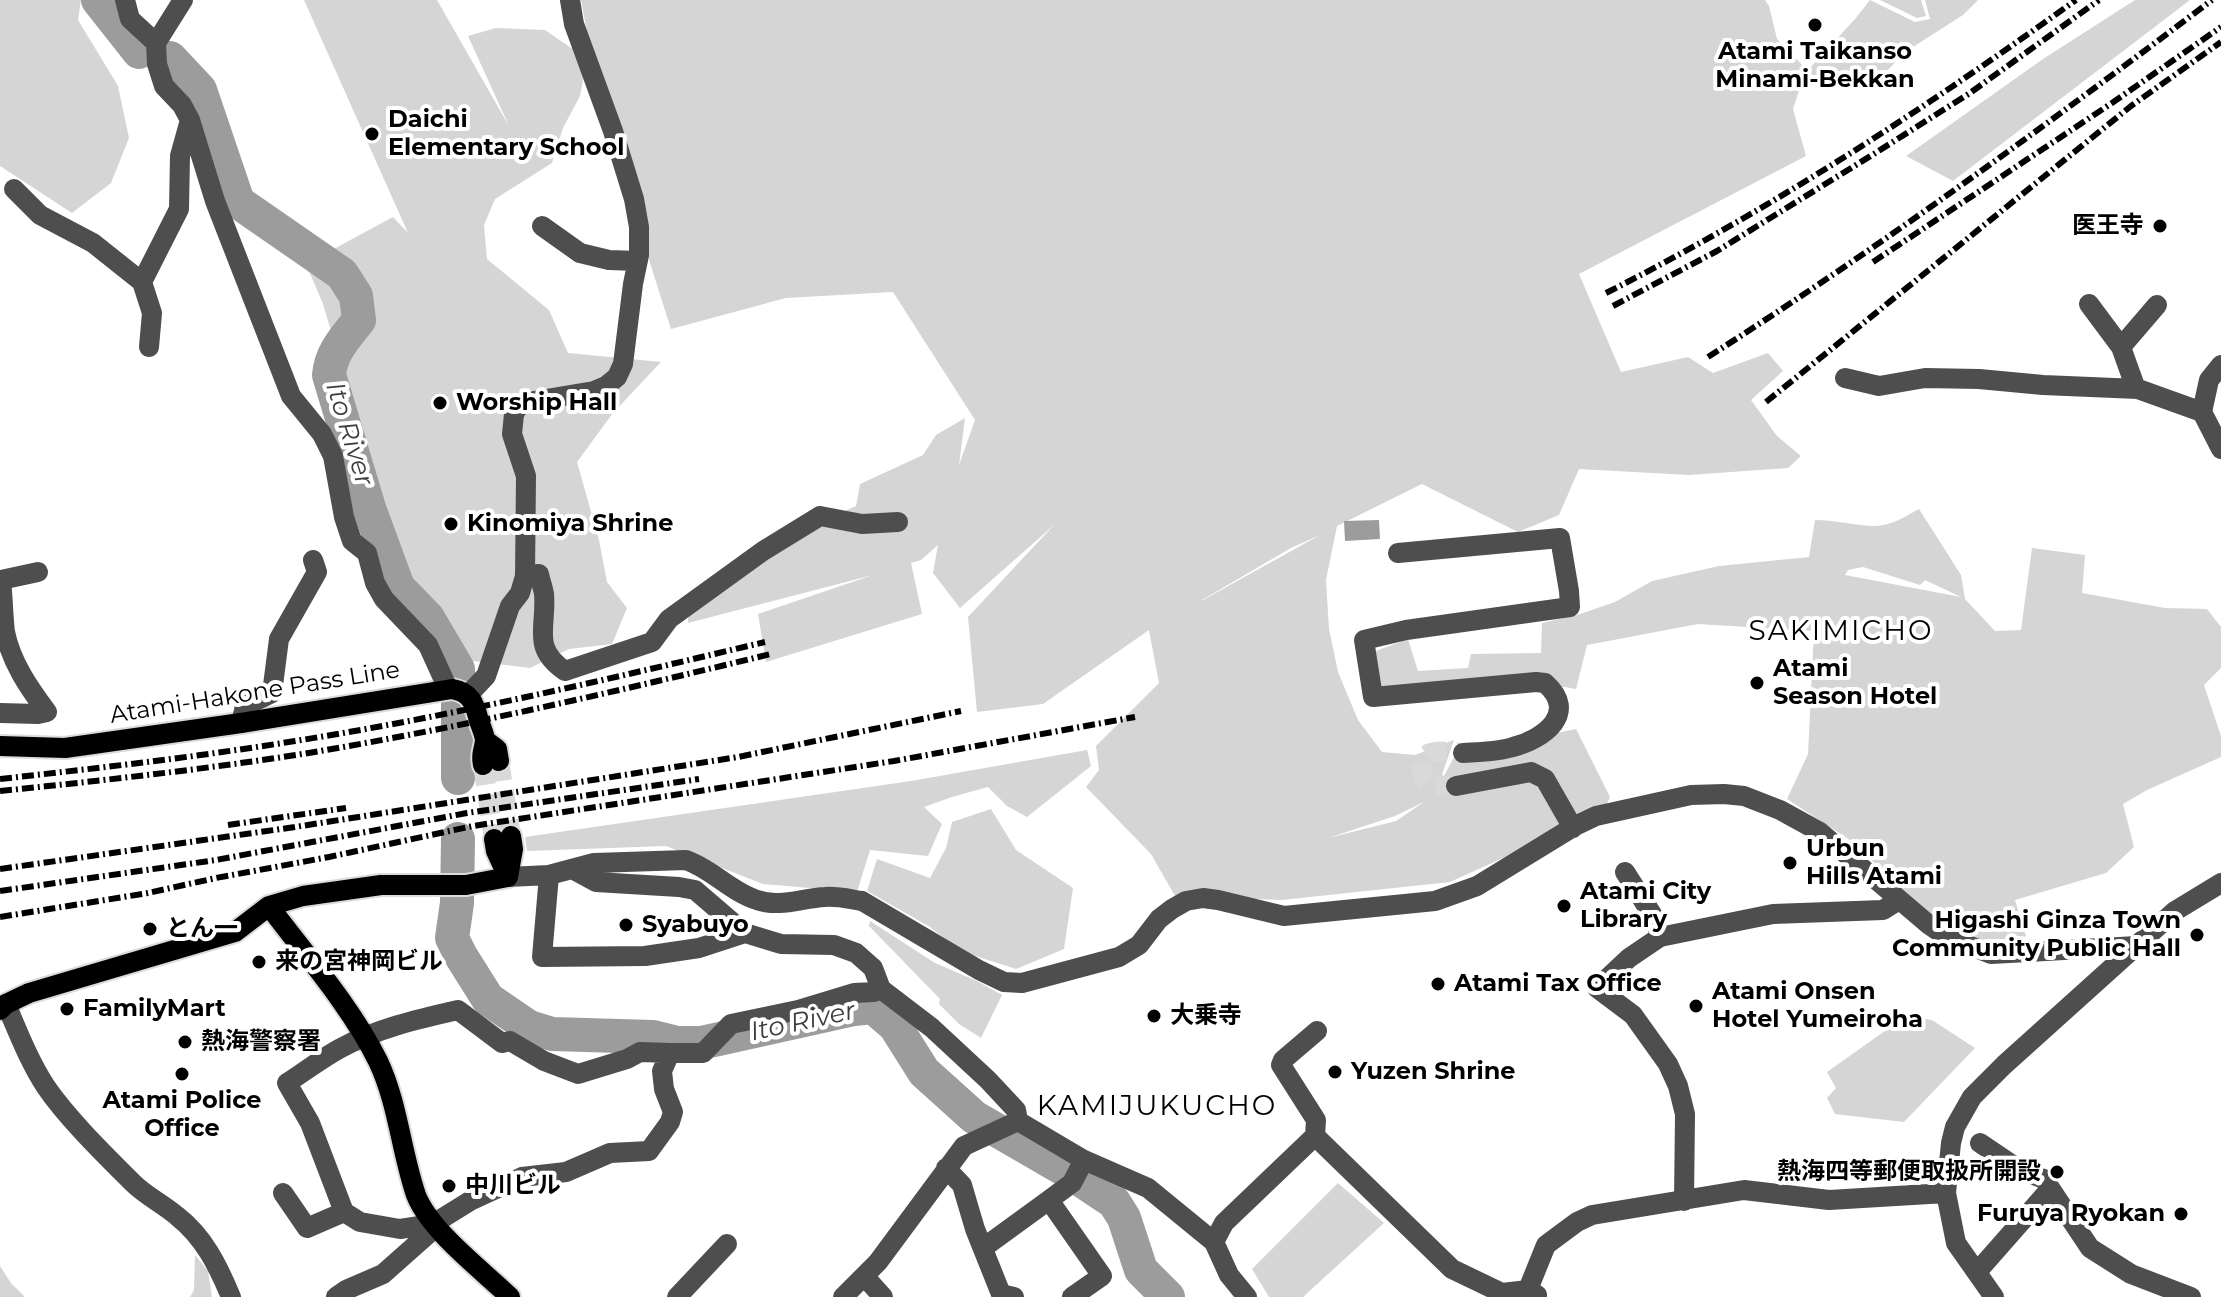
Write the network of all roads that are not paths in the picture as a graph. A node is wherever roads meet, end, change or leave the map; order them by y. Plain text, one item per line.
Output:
1 (125, 0) edge
2 (183, 0) edge
3 (570, 0) edge
4 (156, 43) junction
5 (190, 120) junction
6 (14, 189) dead end
7 (542, 226) dead end
8 (638, 261) junction
9 (142, 282) junction
10 (2089, 304) dead end
11 (2157, 305) dead end
12 (149, 347) dead end
13 (2121, 347) junction
14 (2221, 365) edge
15 (1845, 378) dead end
16 (2136, 389) junction
17 (2202, 412) junction
18 (2221, 449) edge
19 (898, 522) dead end
20 (1398, 553) dead end
21 (313, 560) dead end
22 (38, 572) dead end
23 (525, 576) junction
24 (458, 692) junction
25 (0, 713) edge
26 (241, 723) junction
27 (0, 746) edge
28 (1463, 753) tunnel mouth
29 (491, 763) tunnel mouth
30 (1456, 786) tunnel mouth
31 (1573, 828) junction
32 (502, 838) tunnel mouth
33 (572, 869) junction
34 (1625, 872) dead end
35 (549, 875) junction
36 (508, 877) junction
37 (2221, 883) edge
38 (1899, 900) junction
39 (269, 906) junction
40 (745, 933) junction
41 (1660, 937) junction
42 (2137, 946) junction
43 (881, 989) junction
44 (3, 1007) edge
45 (1317, 1031) dead end
46 (364, 1037) junction
47 (670, 1053) junction
48 (1005, 1128) junction
49 (1315, 1136) junction
50 (1980, 1143) dead end
51 (1084, 1160) junction
52 (946, 1168) junction
53 (2050, 1189) junction
54 (283, 1193) dead end
55 (1946, 1193) junction
56 (1049, 1200) junction
57 (1684, 1201) junction
58 (344, 1212) junction
59 (435, 1226) junction
60 (1214, 1242) junction
61 (727, 1244) dead end
62 (983, 1248) junction
63 (1977, 1272) junction
64 (865, 1277) junction
65 (1531, 1295) edge
66 (231, 1297) edge
67 (336, 1297) edge
68 (510, 1297) edge
69 (677, 1297) edge
70 (843, 1297) edge
71 (883, 1297) edge
72 (1014, 1297) edge
73 (1072, 1297) edge
74 (1247, 1297) edge
75 (1994, 1297) edge
76 (2191, 1297) edge

1 - 4 street
2 - 4 street
3 - 8 street
4 - 5 street
5 - 9 street
5 - 24 street
6 - 9 street
7 - 8 street
8 - 23 street
9 - 12 street
10 - 13 street
11 - 13 street
13 - 16 street
14 - 17 street
15 - 16 street
16 - 17 street
17 - 18 street
19 - 23 street
20 - 28 street
21 - 26 street
22 - 25 street
23 - 24 street
24 - 26 main road, Atami-Hakone Pass Line
24 - 29 main road
26 - 27 main road, Atami-Hakone Pass Line
30 - 31 street
31 - 33 street
31 - 38 street
32 - 36 main road
33 - 35 street
33 - 40 street
34 - 41 street
35 - 36 street
35 - 40 street
36 - 39 main road
37 - 42 street
38 - 41 street
38 - 42 street
39 - 44 main road
39 - 46 main road
40 - 43 street
41 - 57 street
42 - 55 street
43 - 47 street
43 - 48 street
44 - 66 street
45 - 49 street
46 - 47 street
46 - 58 street
46 - 59 main road
47 - 59 street
48 - 51 street
48 - 52 street
49 - 60 street
49 - 65 street
50 - 53 street
51 - 56 street
51 - 60 street
52 - 62 street
52 - 64 street
53 - 63 street
53 - 76 street
54 - 58 street
55 - 57 street
55 - 63 street
56 - 62 street
56 - 73 street
57 - 65 street
58 - 59 street
59 - 67 street
59 - 68 main road
60 - 74 street
61 - 69 street
62 - 72 street
63 - 75 street
64 - 70 street
64 - 71 street

